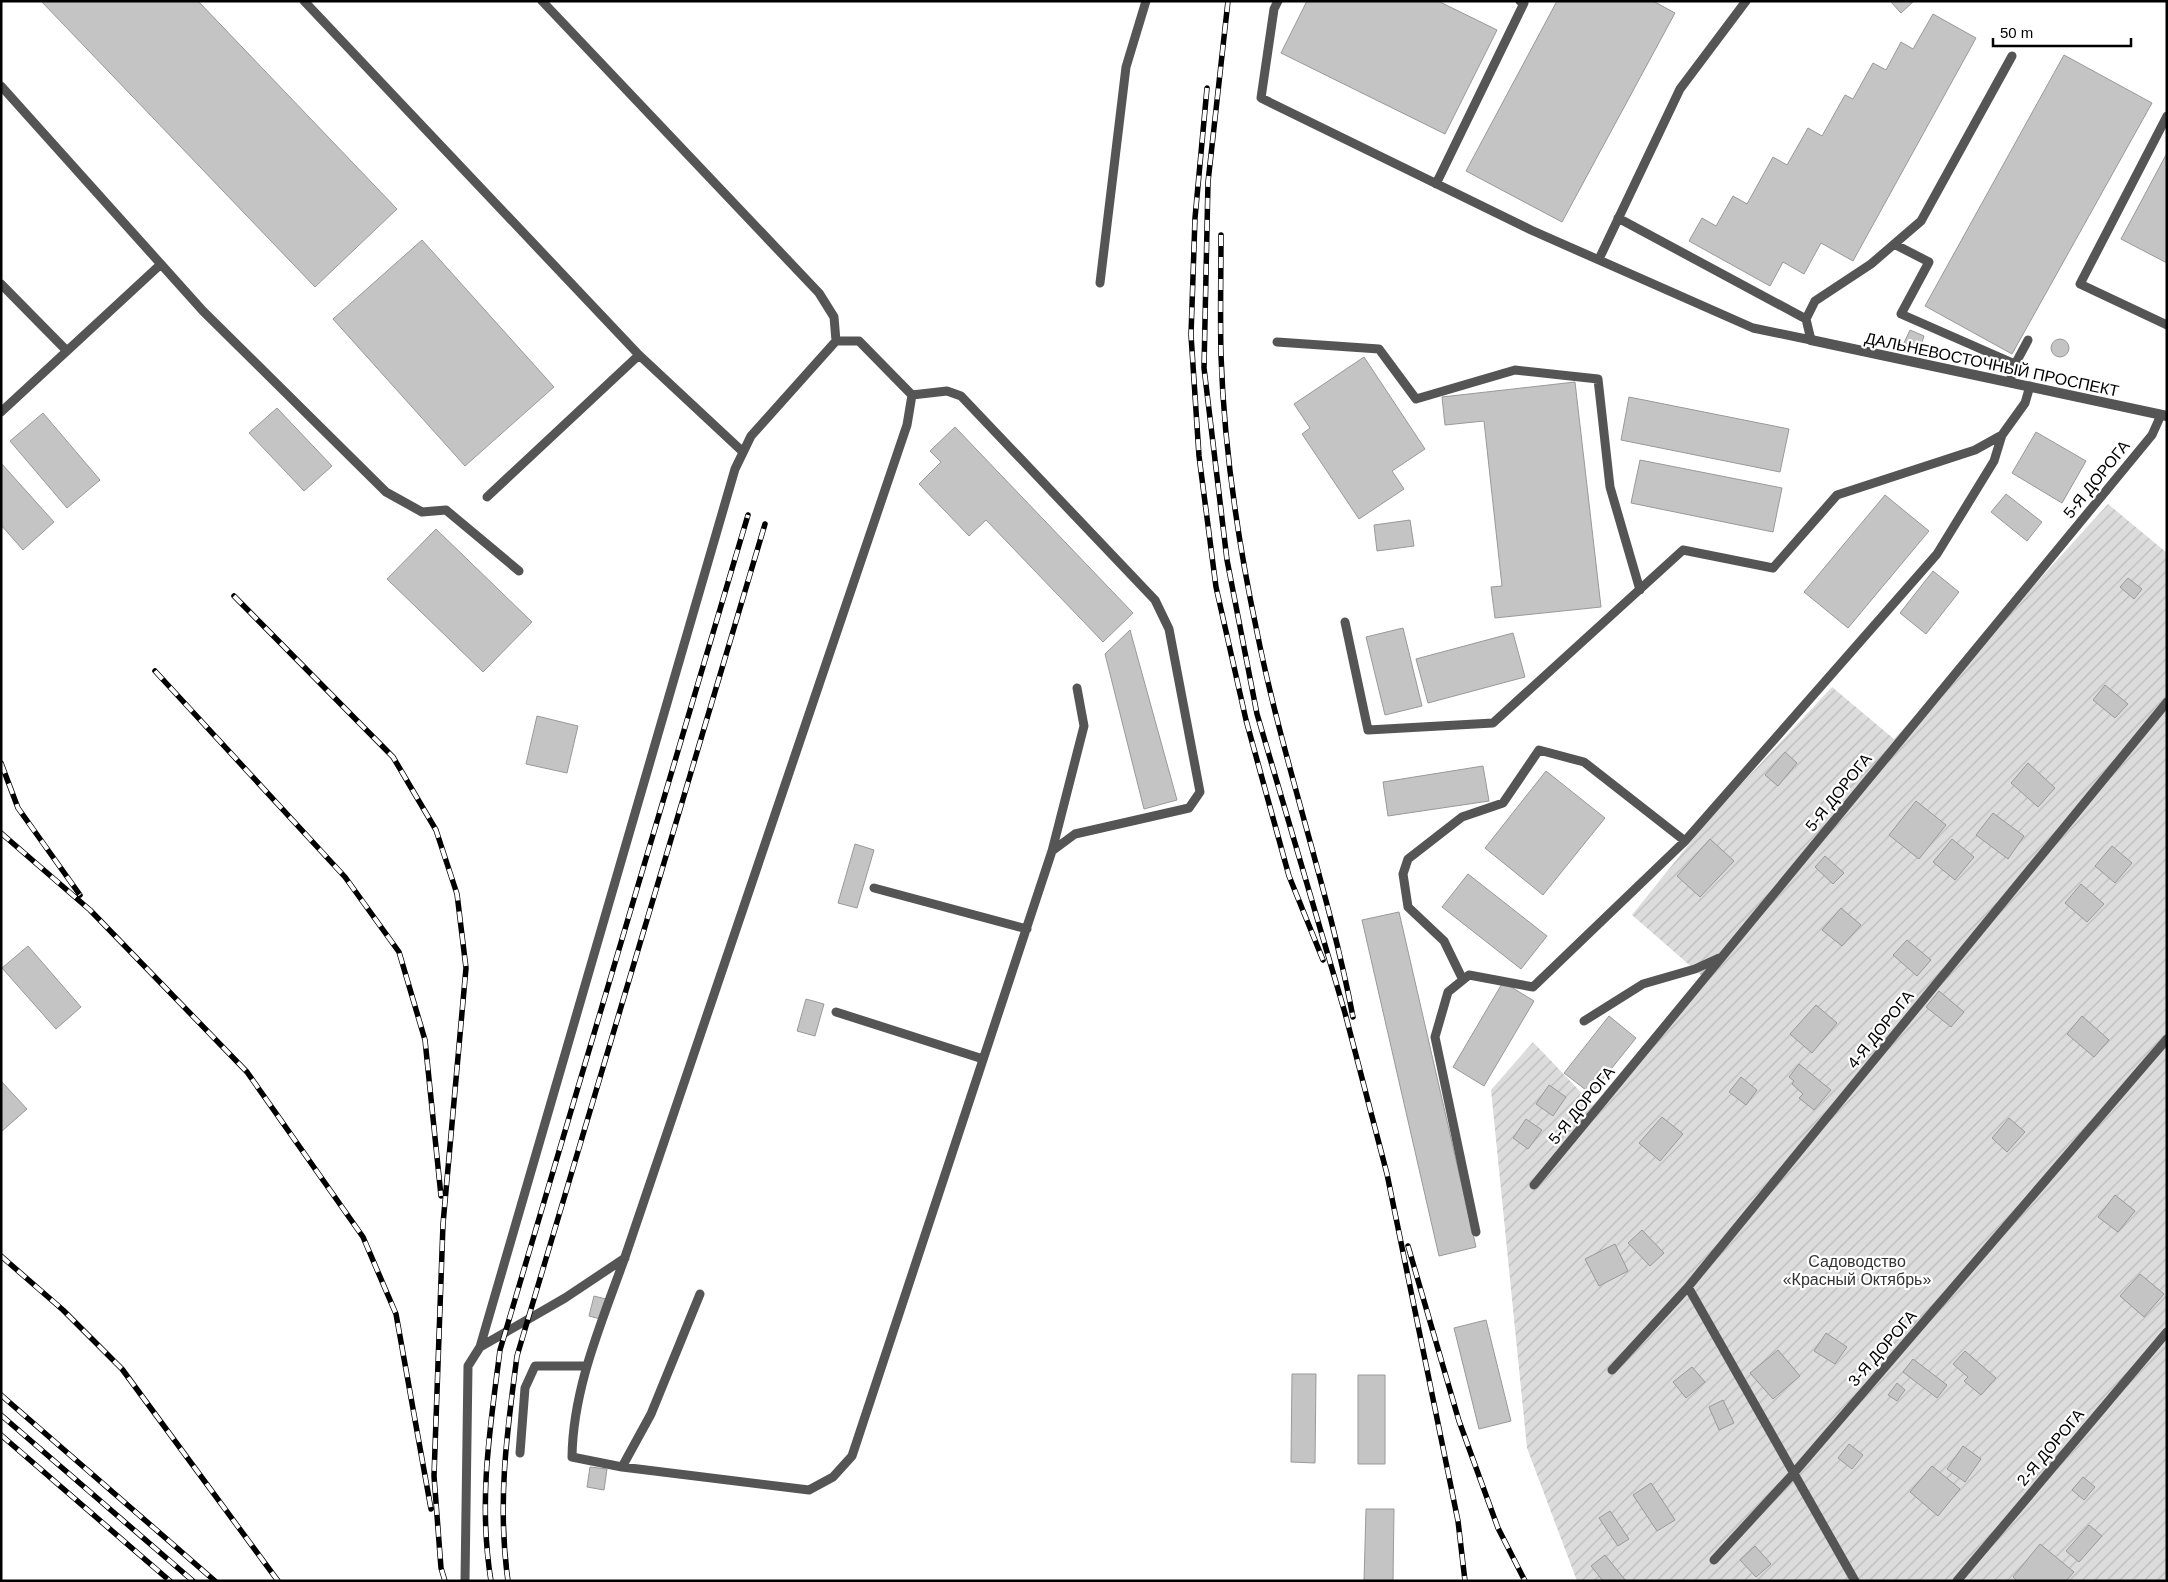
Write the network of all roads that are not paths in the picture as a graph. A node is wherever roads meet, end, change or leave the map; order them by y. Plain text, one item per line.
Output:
1 (304, 1) edge
2 (542, 1) edge
3 (1146, 1) edge
4 (1278, 1) edge
5 (1520, 1) edge
6 (1745, 2) edge
7 (2012, 56) dead end
8 (1, 86) edge
9 (2167, 116) edge
10 (1436, 184) junction
11 (1618, 218) junction
12 (1894, 244) junction
13 (1599, 259) junction
14 (160, 264) junction
15 (1100, 283) dead end
16 (1, 284) edge
17 (1806, 319) junction
18 (2167, 325) edge
19 (1811, 340) junction
20 (2028, 340) dead end
21 (836, 341) junction
22 (1277, 342) dead end
23 (67, 351) junction
24 (638, 355) junction
25 (2015, 364) junction
26 (2010, 382) junction
27 (2030, 386) junction
28 (912, 395) junction
29 (1, 412) edge
30 (2164, 416) edge
31 (2002, 434) junction
32 (743, 452) junction
33 (487, 496) dead end
34 (519, 570) dead end
35 (1640, 590) junction
36 (1346, 622) dead end
37 (1077, 688) dead end
38 (2167, 702) edge
39 (1685, 841) junction
40 (1052, 851) junction
41 (874, 888) dead end
42 (1027, 928) junction
43 (1722, 956) junction
44 (1463, 980) junction
45 (836, 1012) dead end
46 (1584, 1021) dead end
47 (2167, 1039) edge
48 (983, 1060) junction
49 (1534, 1185) dead end
50 (1476, 1232) dead end
51 (625, 1257) junction
52 (1688, 1287) junction
53 (700, 1294) dead end
54 (2167, 1332) edge
55 (480, 1347) junction
56 (586, 1366) junction
57 (1612, 1370) dead end
58 (520, 1453) dead end
59 (622, 1467) junction
60 (1793, 1474) junction
61 (1714, 1560) dead end
62 (466, 1581) edge
63 (1855, 1581) edge
64 (1957, 1581) edge

1 - 24 lane
2 - 21 lane
3 - 15 lane
4 - 10 lane
5 - 10 lane
6 - 11 lane
7 - 12 lane
8 - 14 lane
9 - 18 lane
10 - 13 lane
11 - 13 lane
11 - 17 lane
12 - 17 lane
12 - 25 lane
13 - 19 lane
14 - 23 lane
14 - 34 lane
16 - 23 lane
17 - 19 lane
19 - 26 street, ДАЛЬНЕВОСТОЧНЫЙ ПРОСПЕКТ
20 - 25 lane
21 - 28 lane
21 - 32 lane
22 - 35 lane
23 - 29 lane
24 - 32 lane
24 - 33 lane
25 - 26 lane
26 - 27 street, ДАЛЬНЕВОСТОЧНЫЙ ПРОСПЕКТ
27 - 30 street, ДАЛЬНЕВОСТОЧНЫЙ ПРОСПЕКТ
27 - 31 lane
28 - 40 lane
28 - 51 lane
30 - 43 lane, 5-Я ДОРОГА
31 - 35 lane
31 - 39 lane
32 - 55 lane
35 - 36 lane
37 - 40 lane
38 - 52 lane, 4-Я ДОРОГА
39 - 44 lane
39 - 44 lane
40 - 42 lane
41 - 42 lane
42 - 48 lane
43 - 46 lane
43 - 49 lane, 5-Я ДОРОГА
44 - 50 lane
45 - 48 lane
47 - 60 lane, 3-Я ДОРОГА
48 - 59 lane
51 - 55 lane
51 - 56 lane
52 - 57 lane, 4-Я ДОРОГА
52 - 60 lane
53 - 59 lane
54 - 64 lane, 2-Я ДОРОГА
55 - 62 lane
56 - 58 lane
56 - 59 lane
60 - 61 lane, 3-Я ДОРОГА
60 - 63 lane

